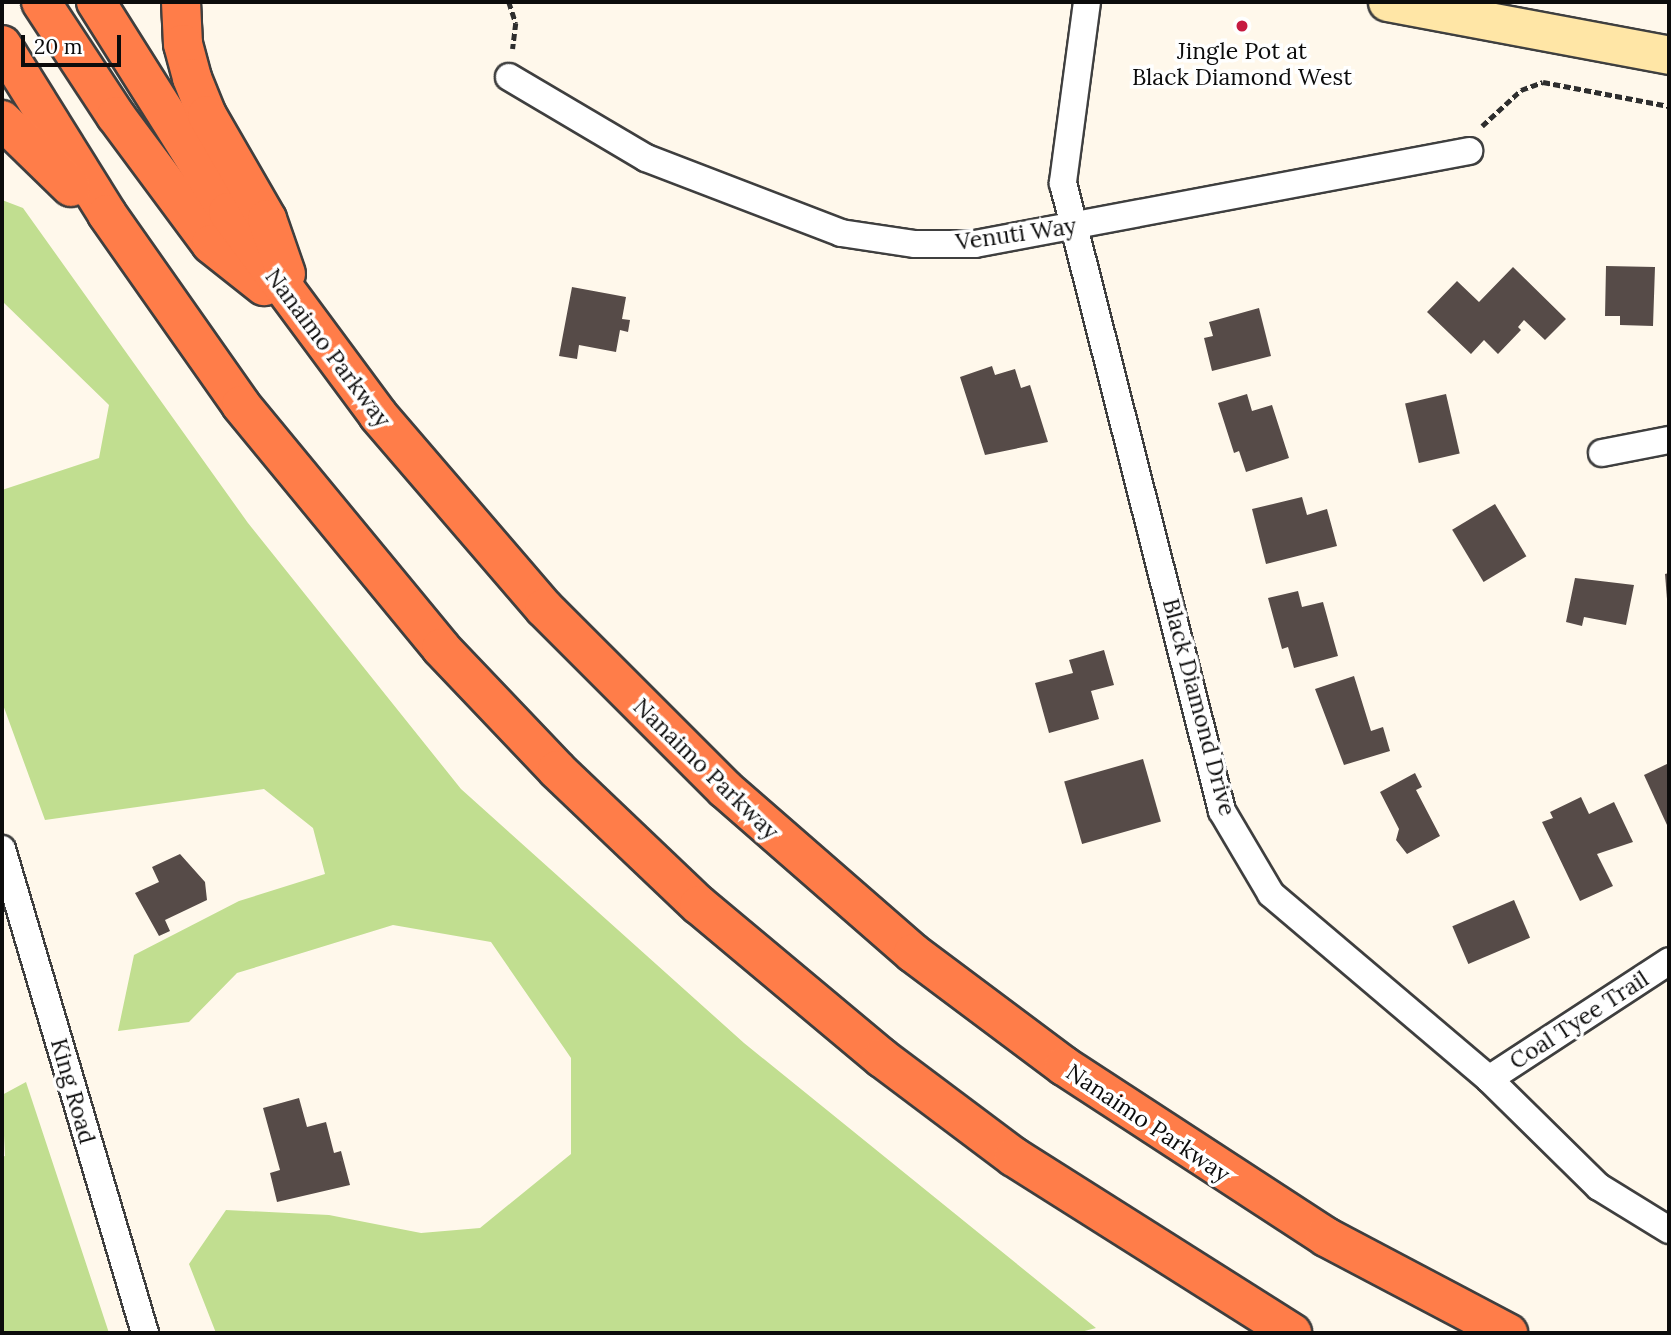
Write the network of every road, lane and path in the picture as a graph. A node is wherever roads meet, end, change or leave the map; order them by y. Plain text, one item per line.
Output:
1 (41, 2) edge
2 (96, 2) edge
3 (181, 2) edge
4 (509, 2) edge
5 (1087, 2) edge
6 (1387, 2) edge
7 (2, 45) edge
8 (1669, 55) edge
9 (509, 77) joint
10 (1669, 106) edge
11 (2, 120) edge
12 (1469, 151) joint
13 (107, 214) junction
14 (1072, 226) junction
15 (301, 315) junction
16 (1669, 440) edge
17 (1602, 453) dead end
18 (2, 849) edge
19 (1669, 961) edge
20 (1489, 1079) junction
21 (1669, 1230) edge
22 (145, 1333) edge
23 (1292, 1333) edge
24 (1508, 1333) edge

1 - 15 highway
2 - 15 highway, Nanaimo Parkway
3 - 15 highway
4 - 9 path
5 - 14 street, Black Diamond Drive
6 - 8 main road
7 - 13 highway
9 - 14 street, Venuti Way
10 - 12 path
11 - 13 highway
12 - 14 street, Venuti Way
13 - 23 highway
14 - 20 street, Black Diamond Drive
15 - 24 highway, Nanaimo Parkway
16 - 17 street
18 - 22 street, King Road
19 - 20 street, Coal Tyee Trail
20 - 21 street, Black Diamond Drive

